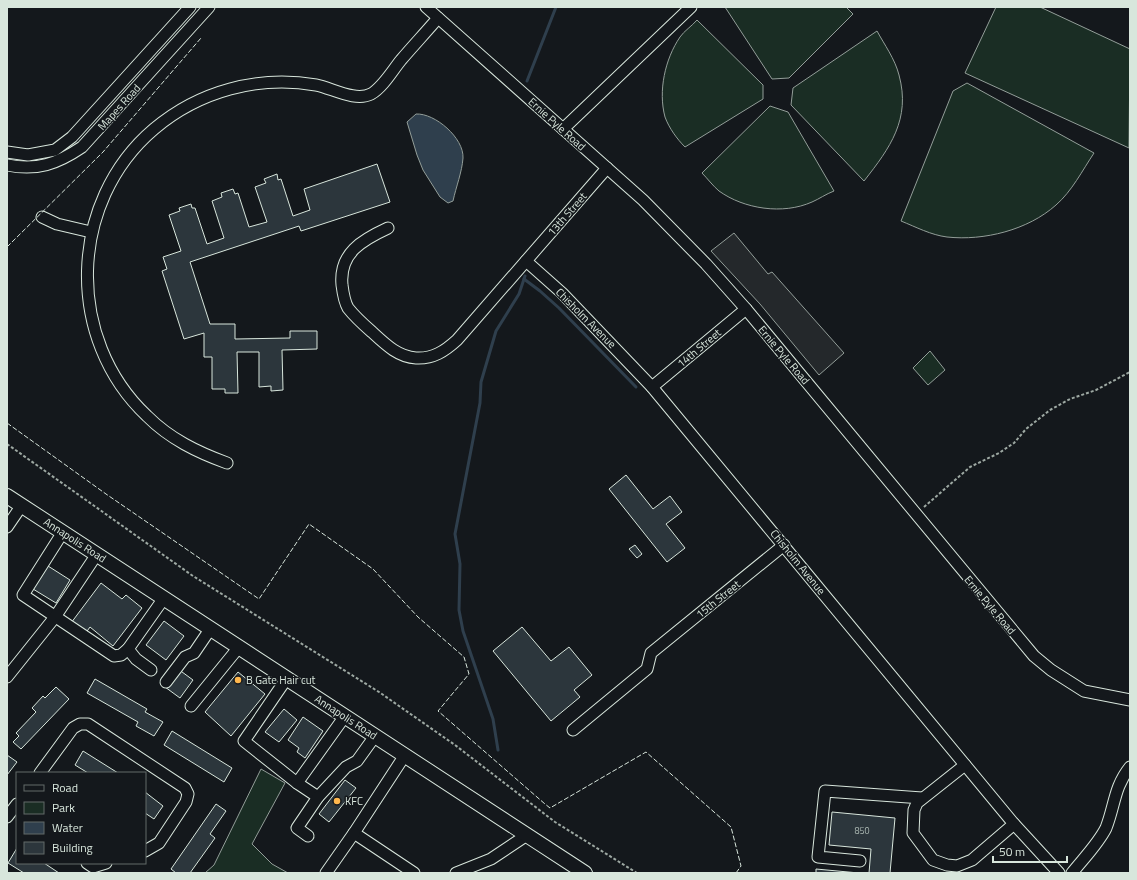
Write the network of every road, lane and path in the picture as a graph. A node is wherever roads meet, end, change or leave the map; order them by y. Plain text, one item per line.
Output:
1 (190, 7) edge
2 (209, 7) edge
3 (426, 7) edge
4 (692, 7) edge
5 (438, 18) junction
6 (563, 128) junction
7 (7, 152) edge
8 (7, 165) edge
9 (607, 168) junction
10 (42, 217) dead end
11 (388, 228) dead end
12 (91, 232) junction
13 (526, 261) junction
14 (746, 309) junction
15 (1130, 372) edge
16 (652, 387) junction
17 (7, 444) edge
18 (227, 463) dead end
19 (7, 496) edge
20 (22, 505) junction
21 (915, 514) junction
22 (7, 527) edge
23 (63, 532) junction
24 (784, 545) junction
25 (97, 554) junction
26 (164, 598) junction
27 (55, 617) junction
28 (211, 628) junction
29 (239, 647) junction
30 (128, 649) junction
31 (151, 670) dead end
32 (7, 677) edge
33 (287, 678) junction
34 (166, 682) dead end
35 (1130, 700) edge
36 (191, 706) dead end
37 (346, 716) junction
38 (573, 730) dead end
39 (375, 736) junction
40 (405, 755) junction
41 (965, 765) junction
42 (1130, 767) edge
43 (41, 772) edge
44 (297, 782) junction
45 (318, 797) junction
46 (922, 798) junction
47 (1014, 824) junction
48 (354, 833) junction
49 (527, 835) junction
50 (308, 836) dead end
51 (146, 850) edge
52 (860, 861) dead end
53 (88, 864) edge
54 (103, 864) edge
55 (326, 873) edge
56 (414, 873) edge
57 (456, 873) edge
58 (585, 873) edge
59 (637, 873) edge
60 (1060, 873) edge
61 (1072, 873) edge

1 - 7 street, Mapes Road
2 - 8 street, Mapes Road
3 - 5 street, Ernie Pyle Road
4 - 6 street
5 - 6 street, Ernie Pyle Road
5 - 12 street
6 - 9 street, Ernie Pyle Road
9 - 13 street, 13th Street
9 - 14 street, Ernie Pyle Road
10 - 12 street
11 - 13 street, 13th Street
12 - 18 street
13 - 16 street, Chisholm Avenue
14 - 16 street, 14th Street
14 - 21 street, Ernie Pyle Road
15 - 21 path
16 - 24 street, Chisholm Avenue
17 - 59 path
19 - 20 main road, Annapolis Road
20 - 22 street
20 - 23 main road, Annapolis Road
21 - 35 street, Ernie Pyle Road
23 - 25 main road, Annapolis Road
23 - 27 street
24 - 38 street, 15th Street
24 - 41 street, Chisholm Avenue
25 - 26 main road, Annapolis Road
25 - 27 street
26 - 28 main road, Annapolis Road
26 - 30 street
27 - 30 street
27 - 32 street
28 - 29 main road, Annapolis Road
28 - 34 street
29 - 33 main road, Annapolis Road
29 - 36 street
30 - 31 street
33 - 37 main road, Annapolis Road
33 - 44 street
37 - 39 main road, Annapolis Road
37 - 44 street
39 - 40 main road, Annapolis Road
39 - 45 street
40 - 48 street
40 - 49 main road, Annapolis Road
41 - 46 street
41 - 47 street, Chisholm Avenue
42 - 61 street
43 - 51 street
44 - 45 street
45 - 50 street
46 - 47 street
46 - 52 street
47 - 60 street, Chisholm Avenue
48 - 55 street
48 - 56 street
49 - 57 street
49 - 58 main road, Annapolis Road
53 - 54 street

